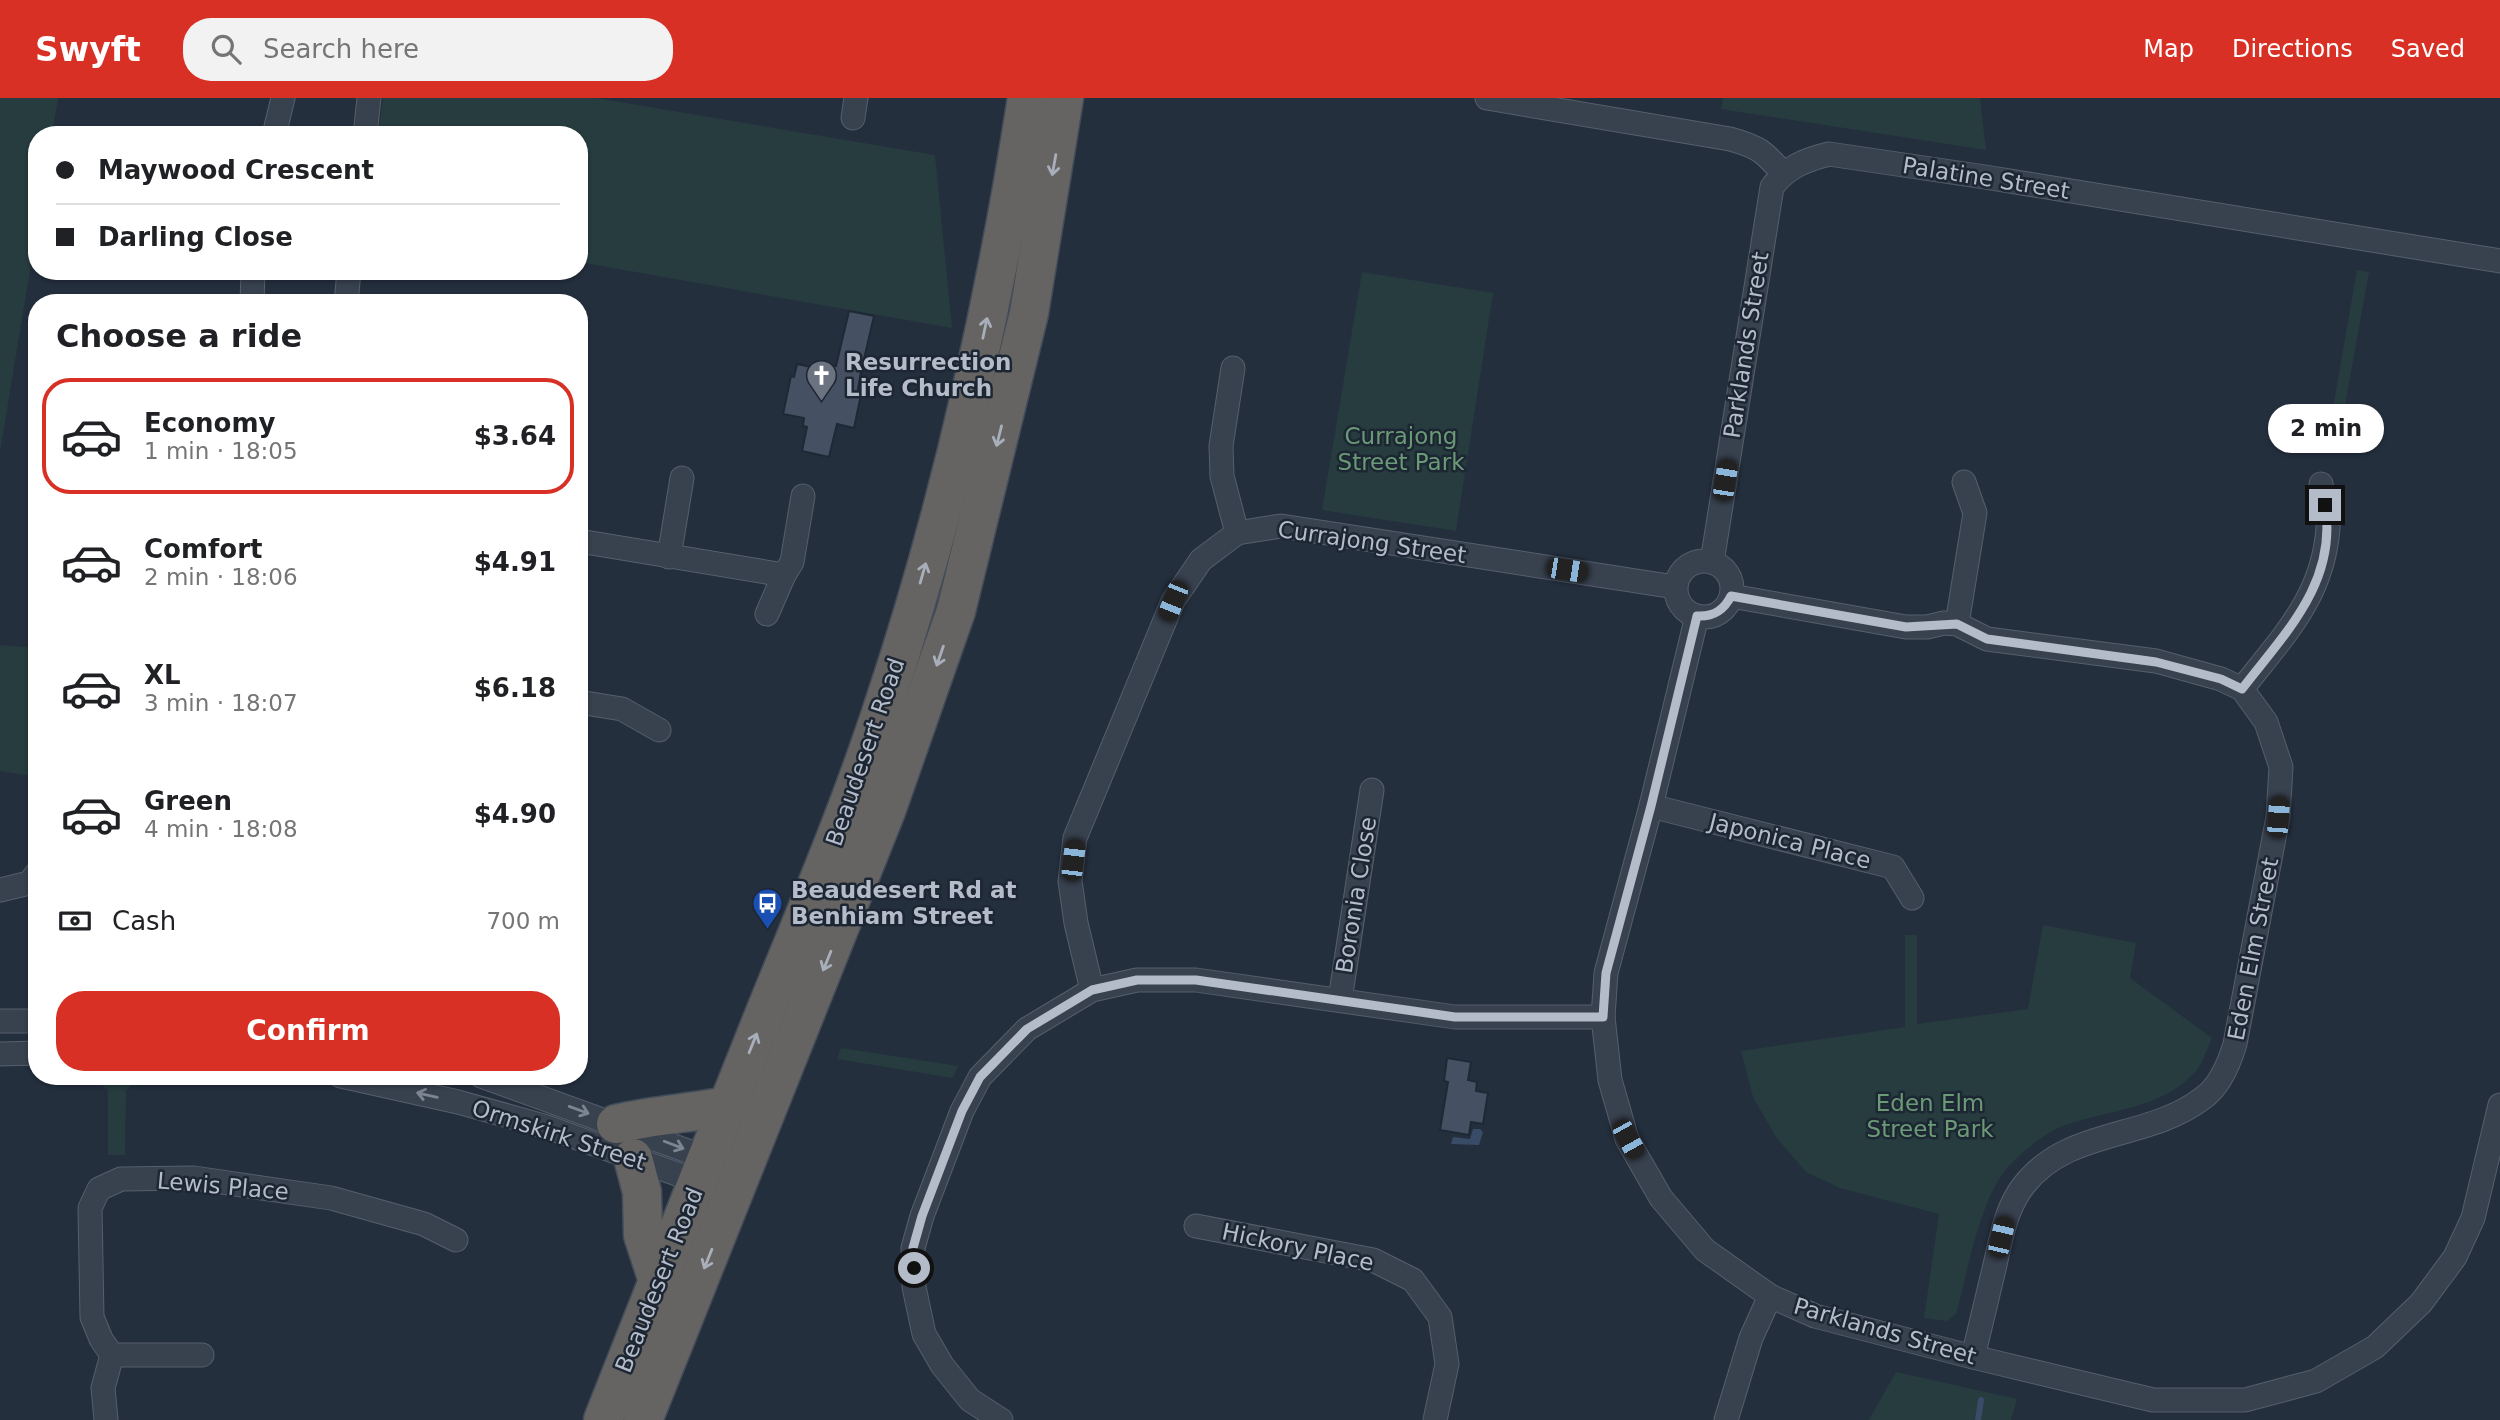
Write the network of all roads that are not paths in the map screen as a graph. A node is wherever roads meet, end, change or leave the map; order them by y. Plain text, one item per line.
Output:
1 (283, 98) edge
2 (369, 98) edge
3 (1027, 98) edge
4 (1064, 98) edge
5 (1487, 98) edge
6 (1603, 107) edge
7 (276, 126) edge
8 (366, 126) edge
9 (1783, 173) junction
10 (2500, 261) edge
11 (1233, 368) dead end
12 (681, 478) dead end
13 (1964, 482) dead end
14 (2321, 484) dead end
15 (803, 496) dead end
16 (1237, 533) junction
17 (588, 543) edge
18 (669, 557) junction
19 (1712, 562) junction
20 (783, 575) junction
21 (1675, 587) junction
22 (1731, 596) junction
23 (767, 614) dead end
24 (1697, 616) junction
25 (1957, 624) junction
26 (2242, 689) junction
27 (588, 703) edge
28 (659, 730) dead end
29 (1372, 790) dead end
30 (1651, 806) junction
31 (28, 883) edge
32 (0, 890) edge
33 (1912, 898) dead end
34 (1092, 990) junction
35 (1340, 1000) junction
36 (1603, 1017) junction
37 (0, 1021) edge
38 (28, 1021) edge
39 (28, 1053) edge
40 (0, 1054) edge
41 (382, 1085) edge
42 (506, 1085) edge
43 (2500, 1105) edge
44 (728, 1106) junction
45 (616, 1124) junction
46 (633, 1158) junction
47 (720, 1177) junction
48 (1196, 1226) dead end
49 (456, 1240) dead end
50 (657, 1282) junction
51 (1770, 1296) junction
52 (112, 1355) junction
53 (202, 1355) dead end
54 (1973, 1357) junction
55 (2151, 1410) edge
56 (106, 1420) edge
57 (603, 1420) edge
58 (643, 1420) edge
59 (1001, 1420) edge
60 (1435, 1420) edge
61 (1726, 1420) edge

1 - 7 street
2 - 8 street
44 -> 3 highway, Beaudesert Road
4 -> 47 highway, Beaudesert Road
5 - 6 street
6 - 9 street
9 - 10 street, Palatine Street
9 - 19 street, Parklands Street
11 - 16 street
12 - 18 street
13 - 25 street
14 - 26 street
15 - 20 street
16 - 21 street, Currajong Street
16 - 34 street, Currajong Street
17 - 18 street
18 - 20 street
19 - 21 street
19 - 22 street
20 - 23 street
21 - 24 street
22 - 24 street
22 - 25 street
24 - 30 street, Parklands Street
25 - 26 street
26 - 54 street, Eden Elm Street
27 - 28 street
29 - 35 street, Boronia Close
30 - 33 street, Japonica Place
30 - 36 street, Parklands Street
31 - 32 street
34 - 35 street
34 - 59 street
35 - 36 street
36 - 51 street, Parklands Street
37 - 38 street
39 - 40 street
46 -> 41 street, Ormskirk Street
42 -> 45 street, Ormskirk Street
43 - 55 street, Parklands Street
44 - 45 highway
44 - 47 highway, Beaudesert Road
45 -> 47 street, Ormskirk Street
46 - 47 street, Ormskirk Street
46 - 50 highway
47 - 50 highway, Beaudesert Road
47 -> 58 highway, Beaudesert Road
48 - 60 street, Hickory Place
49 - 52 street, Lewis Place
50 - 57 highway, Beaudesert Road
51 - 54 street, Parklands Street
51 - 61 street
52 - 53 street
52 - 56 street
54 - 55 street, Parklands Street

